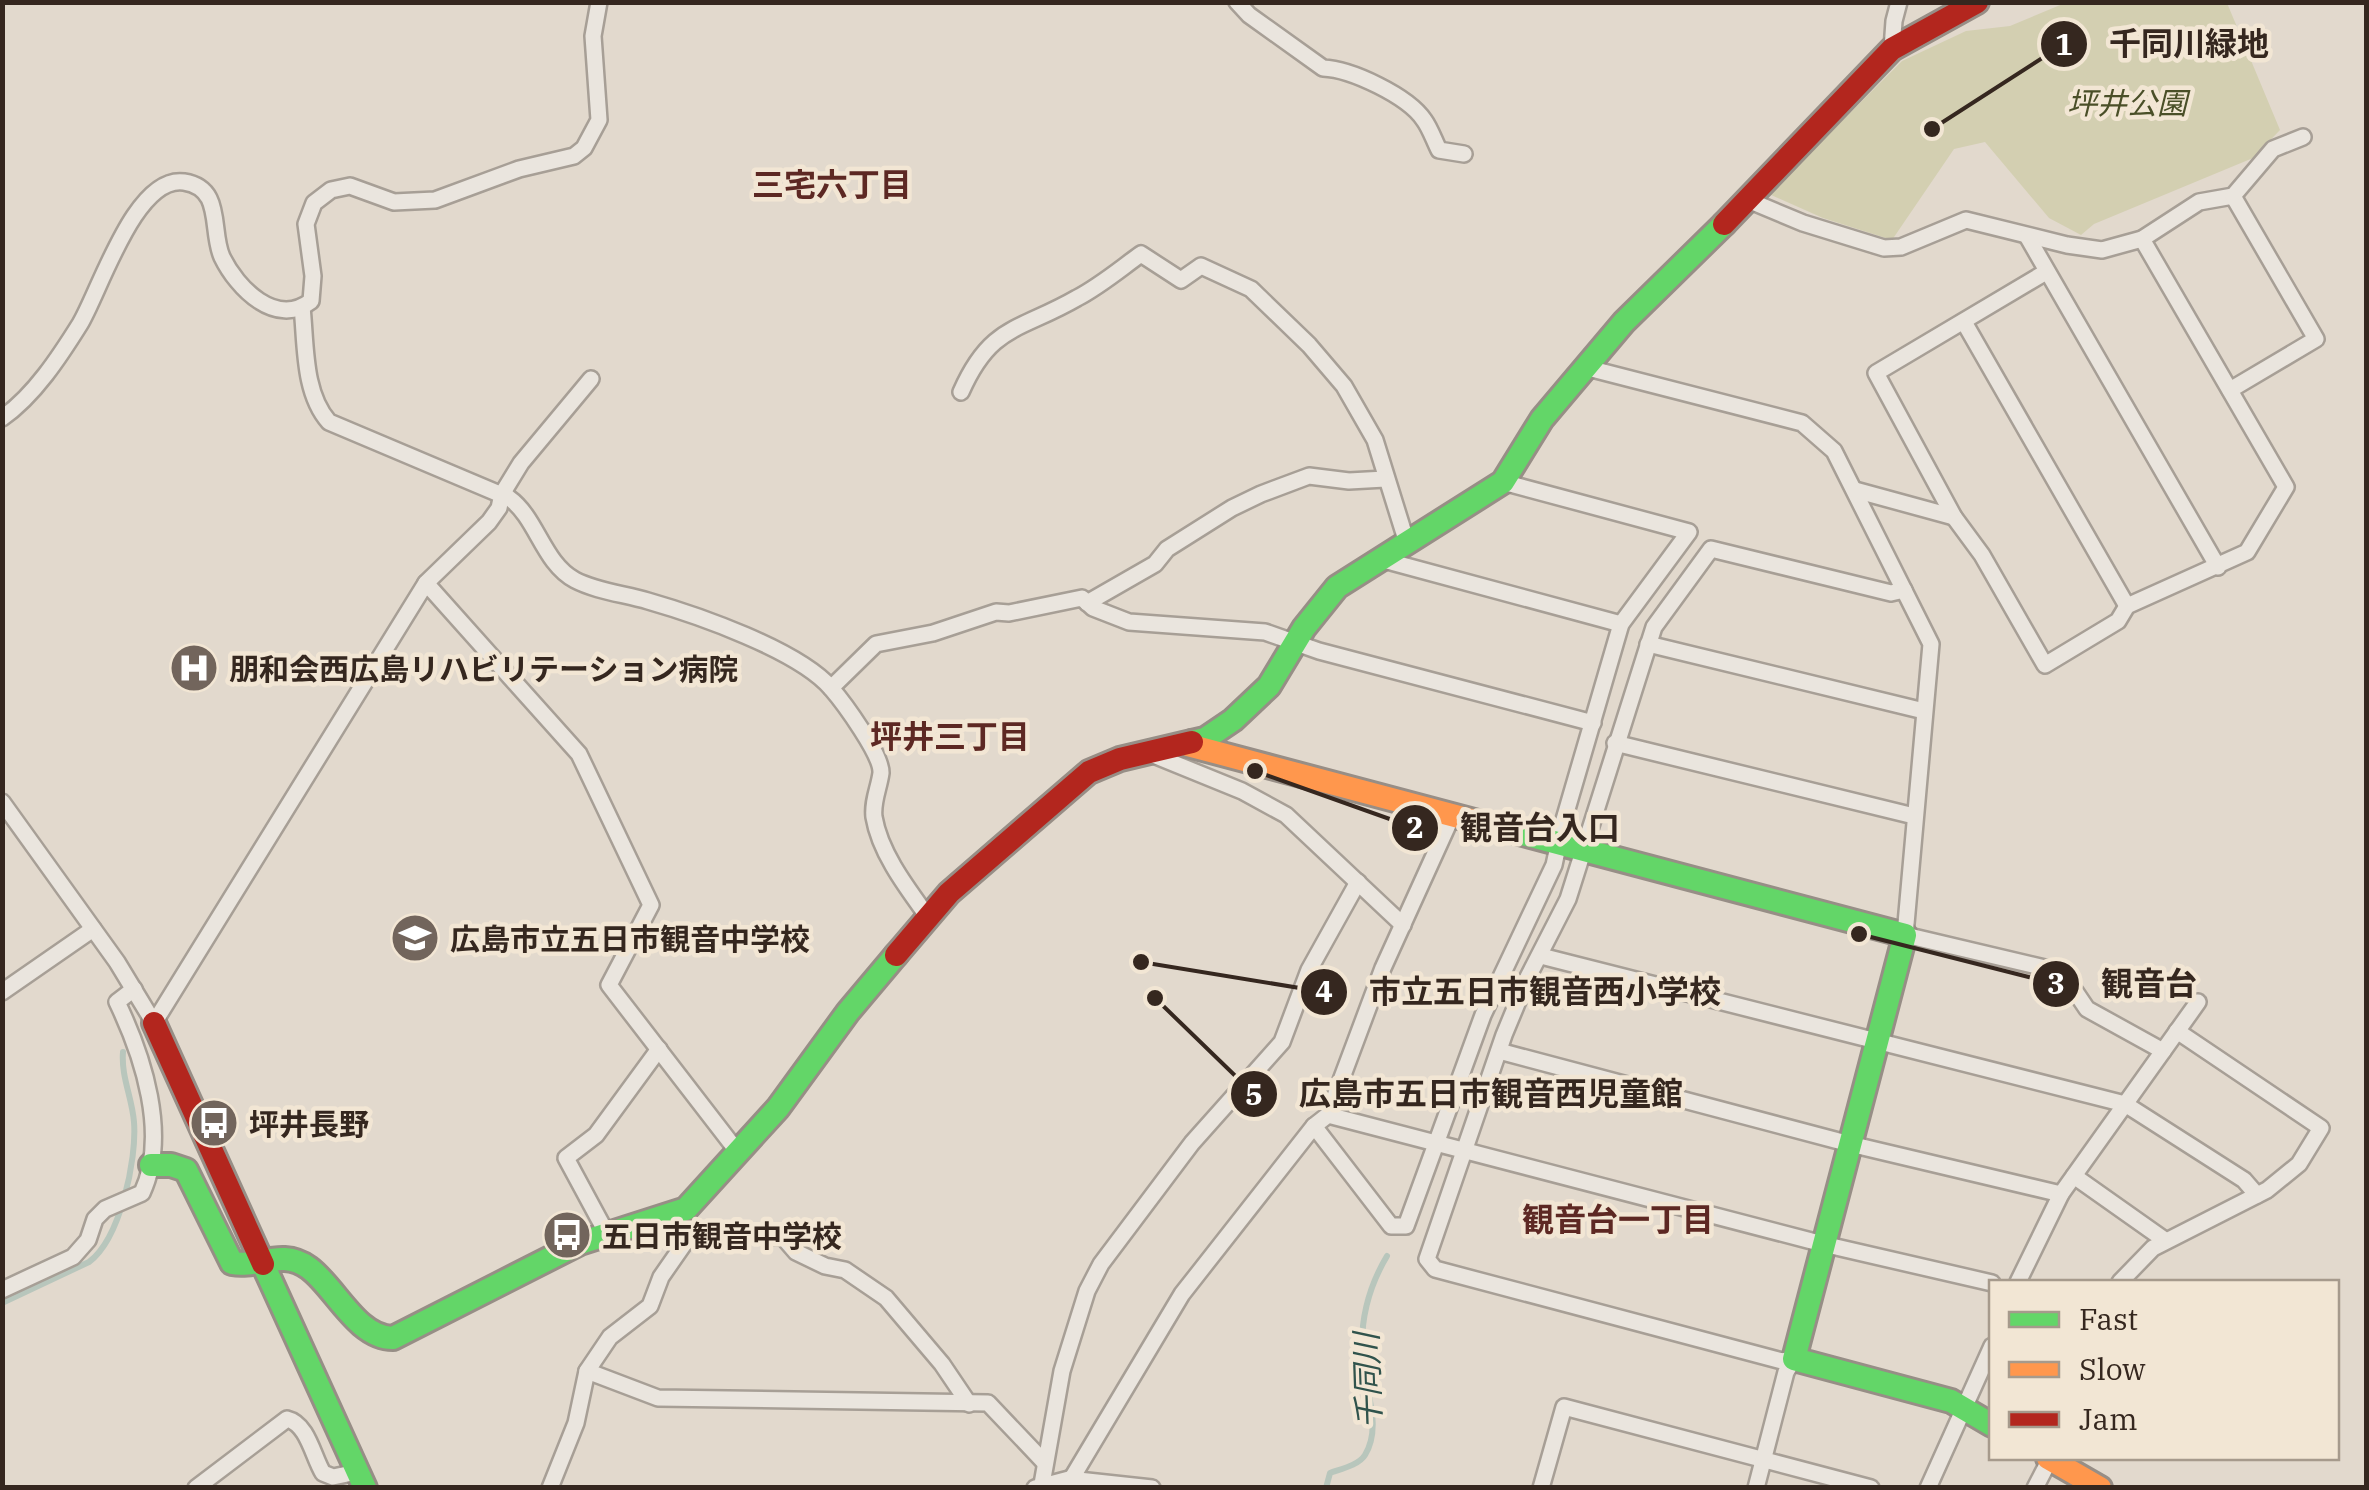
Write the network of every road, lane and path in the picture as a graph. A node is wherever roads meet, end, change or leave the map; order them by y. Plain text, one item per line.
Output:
1 (598, 2) edge
2 (1237, 2) edge
3 (1900, 2) edge
4 (1977, 2) edge
5 (1892, 48) junction
6 (2304, 137) dead end
7 (1464, 154) dead end
8 (2232, 196) junction
9 (1748, 200) junction
10 (2027, 236) junction
11 (2142, 240) junction
12 (2046, 272) junction
13 (302, 307) junction
14 (1964, 322) junction
15 (1588, 368) junction
16 (591, 379) dead end
17 (2230, 390) junction
18 (961, 392) dead end
19 (2, 418) edge
20 (1385, 479) junction
21 (1503, 482) junction
22 (1855, 490) junction
23 (502, 494) junction
24 (1954, 517) junction
25 (1406, 542) junction
26 (1380, 559) junction
27 (2218, 567) junction
28 (426, 583) junction
29 (1904, 590) junction
30 (1087, 603) junction
31 (2128, 606) junction
32 (1621, 624) junction
33 (1296, 642) junction
34 (1648, 644) junction
35 (831, 688) junction
36 (1924, 711) junction
37 (1593, 723) junction
38 (1615, 743) junction
39 (1188, 745) junction
40 (1148, 752) junction
41 (2, 802) edge
42 (1452, 814) junction
43 (1914, 816) junction
44 (1560, 843) junction
45 (1584, 849) junction
46 (1358, 882) junction
47 (928, 917) junction
48 (1403, 926) junction
49 (93, 929) junction
50 (1905, 935) junction
51 (1541, 956) junction
52 (5, 985) edge
53 (134, 989) junction
54 (2198, 1002) dead end
55 (154, 1023) junction
56 (2178, 1031) junction
57 (1878, 1044) junction
58 (659, 1049) junction
59 (2163, 1051) junction
60 (1499, 1052) junction
61 (2125, 1104) junction
62 (1328, 1115) junction
63 (1314, 1126) junction
64 (1436, 1142) junction
65 (1850, 1144) junction
66 (1462, 1150) junction
67 (737, 1151) junction
68 (152, 1165) junction
69 (2074, 1176) junction
70 (2061, 1194) junction
71 (2256, 1196) junction
72 (689, 1220) junction
73 (606, 1234) junction
74 (2166, 1241) junction
75 (1824, 1244) junction
76 (259, 1260) junction
77 (2019, 1280) edge
78 (2122, 1280) edge
79 (1989, 1282) edge
80 (2, 1290) edge
81 (1989, 1353) edge
82 (1794, 1359) junction
83 (588, 1372) junction
84 (969, 1404) junction
85 (1965, 1410) junction
86 (1989, 1423) edge
87 (1764, 1460) junction
88 (2049, 1460) edge
89 (2053, 1460) edge
90 (1045, 1464) junction
91 (361, 1480) edge
92 (1067, 1483) edge
93 (1038, 1486) edge
94 (196, 1488) edge
95 (550, 1488) edge
96 (1152, 1488) edge
97 (1541, 1488) edge
98 (1756, 1488) edge
99 (1871, 1488) edge
100 (1928, 1488) edge
101 (2036, 1488) edge
102 (2100, 1488) edge

1 - 13 street
2 - 7 street
3 - 5 street
4 - 5 street
5 - 9 street
6 - 8 street
8 - 11 street
8 - 17 street
9 - 10 street
9 - 15 street
10 - 11 street
10 - 12 street
11 - 17 street
12 - 14 street
12 - 27 street
13 - 19 street
13 - 23 street
14 - 24 street
14 - 31 street
15 - 21 street
15 - 22 street
16 - 23 street
17 - 27 street
18 - 20 street
20 - 25 street
20 - 30 street
21 - 25 street
21 - 32 street
22 - 24 street
22 - 29 street
23 - 28 street
23 - 35 street
24 - 31 street
25 - 26 street
26 - 32 street
26 - 33 street
27 - 31 street
28 - 55 street
28 - 58 street
29 - 34 street
29 - 36 street
30 - 33 street
30 - 35 street
32 - 37 street
33 - 37 street
33 - 39 street
34 - 36 street
34 - 38 street
35 - 47 street
36 - 43 street
37 - 44 street
38 - 43 street
38 - 45 street
39 - 40 street
39 - 42 street
40 - 46 street
40 - 47 street
41 - 49 street
42 - 44 street
42 - 48 street
43 - 50 street
44 - 45 street
44 - 64 street
45 - 50 street
45 - 51 street
46 - 48 street
46 - 90 street
47 - 67 street
48 - 62 street
49 - 52 street
49 - 53 street
50 - 57 street
50 - 59 street
51 - 57 street
51 - 60 street
53 - 55 street
53 - 68 street
54 - 56 street
55 - 76 street
56 - 59 street
56 - 71 street
57 - 61 street
57 - 65 street
58 - 67 street
58 - 73 street
59 - 61 street
60 - 65 street
60 - 66 street
61 - 69 street
61 - 71 street
62 - 63 street
62 - 64 street
63 - 64 street
63 - 92 street
64 - 66 street
65 - 70 street
65 - 75 street
66 - 75 street
66 - 82 street
67 - 72 street
68 - 76 street
68 - 80 street
69 - 70 street
69 - 74 street
70 - 77 street
71 - 74 street
72 - 73 street
72 - 83 street
72 - 84 street
73 - 76 street
74 - 78 street
75 - 79 street
75 - 82 street
76 - 91 street
81 - 85 street
82 - 85 street
82 - 87 street
83 - 84 street
83 - 95 street
84 - 90 street
85 - 86 street
85 - 100 street
87 - 97 street
87 - 98 street
87 - 99 street
88 - 101 street
89 - 102 street
90 - 93 street
91 - 94 street
92 - 93 street
92 - 96 street

